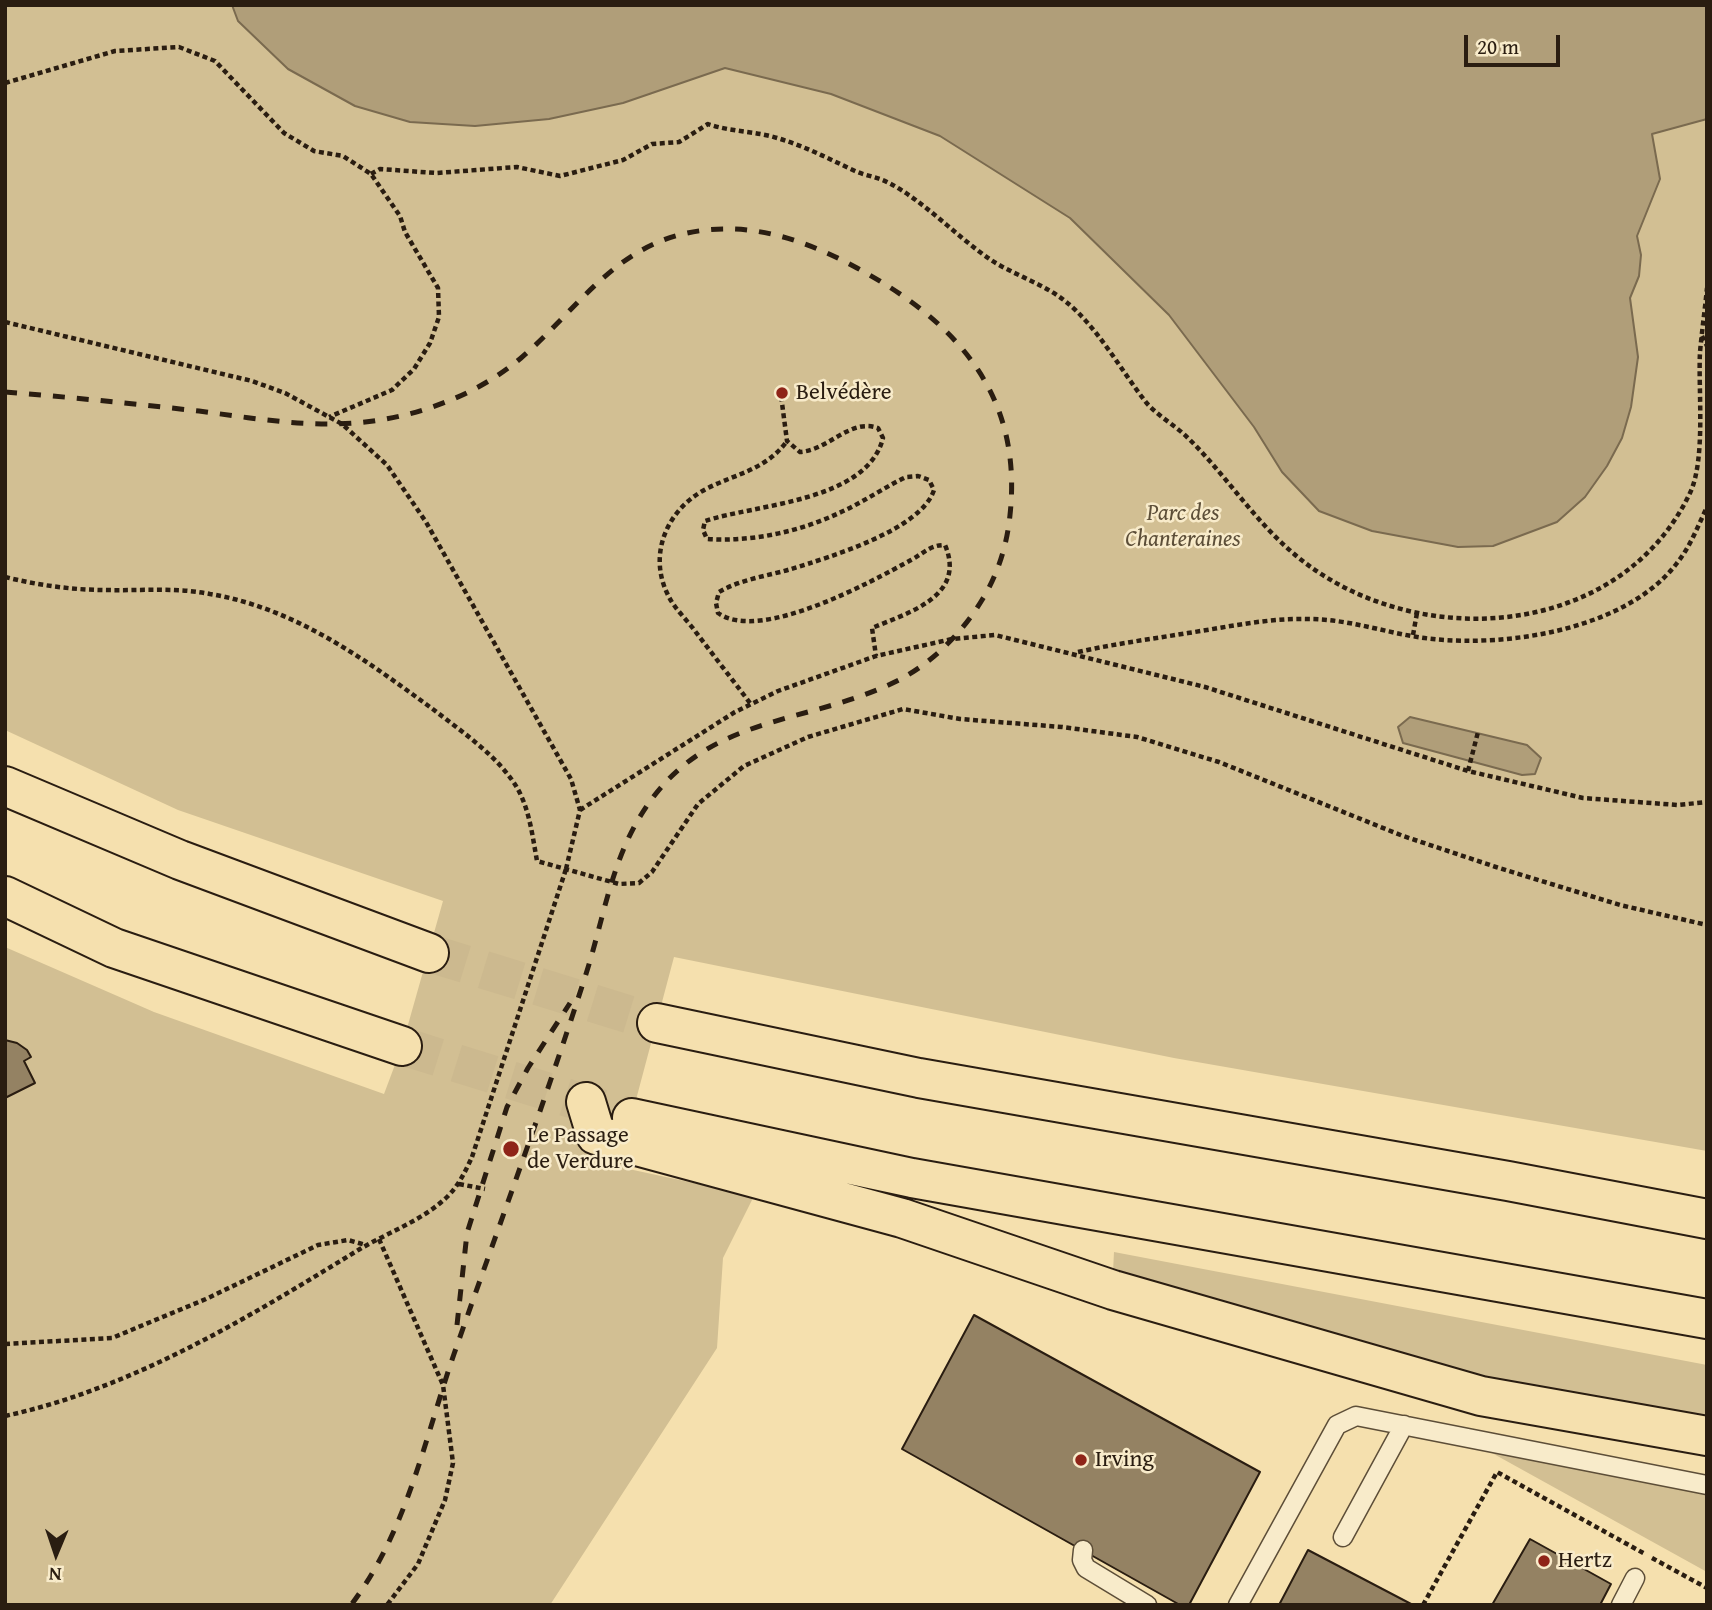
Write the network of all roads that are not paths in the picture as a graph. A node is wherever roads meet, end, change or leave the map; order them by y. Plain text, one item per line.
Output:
1 (5, 786) edge
2 (5, 896) edge
3 (429, 953) tunnel mouth
4 (657, 1023) tunnel mouth
5 (402, 1046) tunnel mouth
6 (586, 1102) dead end
7 (632, 1118) tunnel mouth
8 (1707, 1219) edge
9 (1707, 1320) edge
10 (1404, 1424) junction
11 (1707, 1436) edge
12 (1707, 1485) edge
13 (1343, 1537) dead end
14 (1083, 1550) dead end
15 (1635, 1578) dead end
16 (1147, 1605) edge
17 (1238, 1605) edge
18 (1621, 1605) edge

1 - 3 highway
2 - 5 highway
4 - 8 highway
6 - 11 highway
7 - 9 highway
10 - 12 lane
10 - 13 lane
10 - 17 lane
14 - 16 lane
15 - 18 lane

